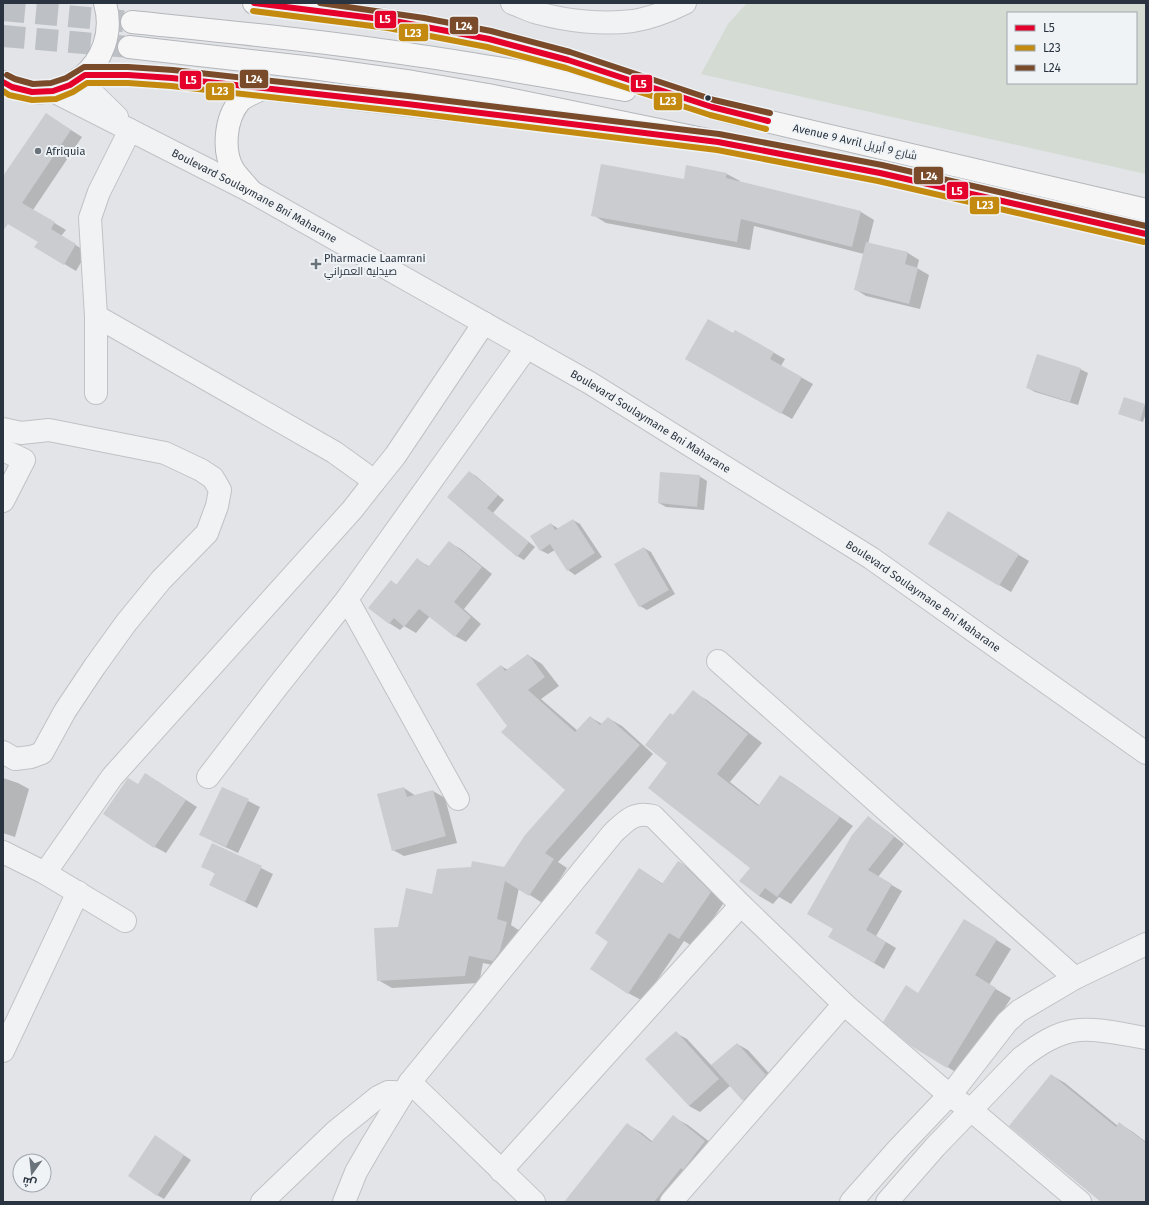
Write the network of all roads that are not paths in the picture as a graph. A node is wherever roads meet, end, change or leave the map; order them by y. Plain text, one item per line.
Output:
1 (105, 3) edge
2 (254, 3) edge
3 (512, 3) edge
4 (686, 3) edge
5 (533, 8) edge
6 (613, 12) edge
7 (132, 22) tunnel mouth
8 (129, 47) tunnel mouth
9 (82, 77) junction
10 (3, 82) edge
11 (265, 88) junction
12 (53, 91) junction
13 (705, 105) junction
14 (130, 130) junction
15 (718, 142) junction
16 (252, 192) junction
17 (1146, 210) edge
18 (1146, 234) edge
19 (96, 316) junction
20 (484, 323) junction
21 (527, 347) junction
22 (96, 393) dead end
23 (3, 429) edge
24 (3, 450) edge
25 (374, 482) junction
26 (3, 501) edge
27 (347, 599) junction
28 (718, 660) dead end
29 (3, 752) edge
30 (1146, 753) edge
31 (208, 777) dead end
32 (458, 799) dead end
33 (3, 852) edge
34 (45, 873) junction
35 (78, 892) junction
36 (741, 904) junction
37 (125, 921) dead end
38 (1146, 944) edge
39 (1075, 978) junction
40 (844, 1004) junction
41 (1146, 1038) edge
42 (3, 1050) edge
43 (405, 1089) junction
44 (949, 1095) junction
45 (971, 1110) junction
46 (501, 1171) junction
47 (1069, 1198) edge
48 (262, 1202) edge
49 (344, 1202) edge
50 (533, 1202) edge
51 (671, 1202) edge
52 (851, 1202) edge
53 (887, 1202) edge

1 - 9 highway
2 - 13 highway
3 - 5 street
4 - 6 street
5 - 6 street
7 - 13 highway
8 - 15 highway
9 - 11 highway
9 - 12 highway
9 - 14 street, Boulevard Soulaymane Bni Maharane
10 - 12 highway
11 - 15 highway
11 - 16 highway
12 - 14 street, Boulevard Soulaymane Bni Maharane
13 - 17 highway, Avenue 9 Avril شارع 9 أبريل
14 - 16 street, Boulevard Soulaymane Bni Maharane
14 - 19 street
15 - 18 highway
16 - 20 street, Boulevard Soulaymane Bni Maharane
19 - 22 street
19 - 25 street
20 - 21 street, Boulevard Soulaymane Bni Maharane
20 - 25 street
21 - 27 street
21 - 30 street, Boulevard Soulaymane Bni Maharane
23 - 29 street
24 - 26 street
25 - 34 street
27 - 31 street
27 - 32 street
28 - 39 street
33 - 34 street
34 - 35 street
35 - 37 street
35 - 42 street
36 - 40 street
36 - 43 street
36 - 46 street
38 - 39 street
39 - 44 street
40 - 44 street
40 - 51 street
41 - 45 street
43 - 46 street
43 - 48 street
43 - 49 street
44 - 45 street
44 - 52 street
45 - 47 street
45 - 53 street
46 - 50 street

